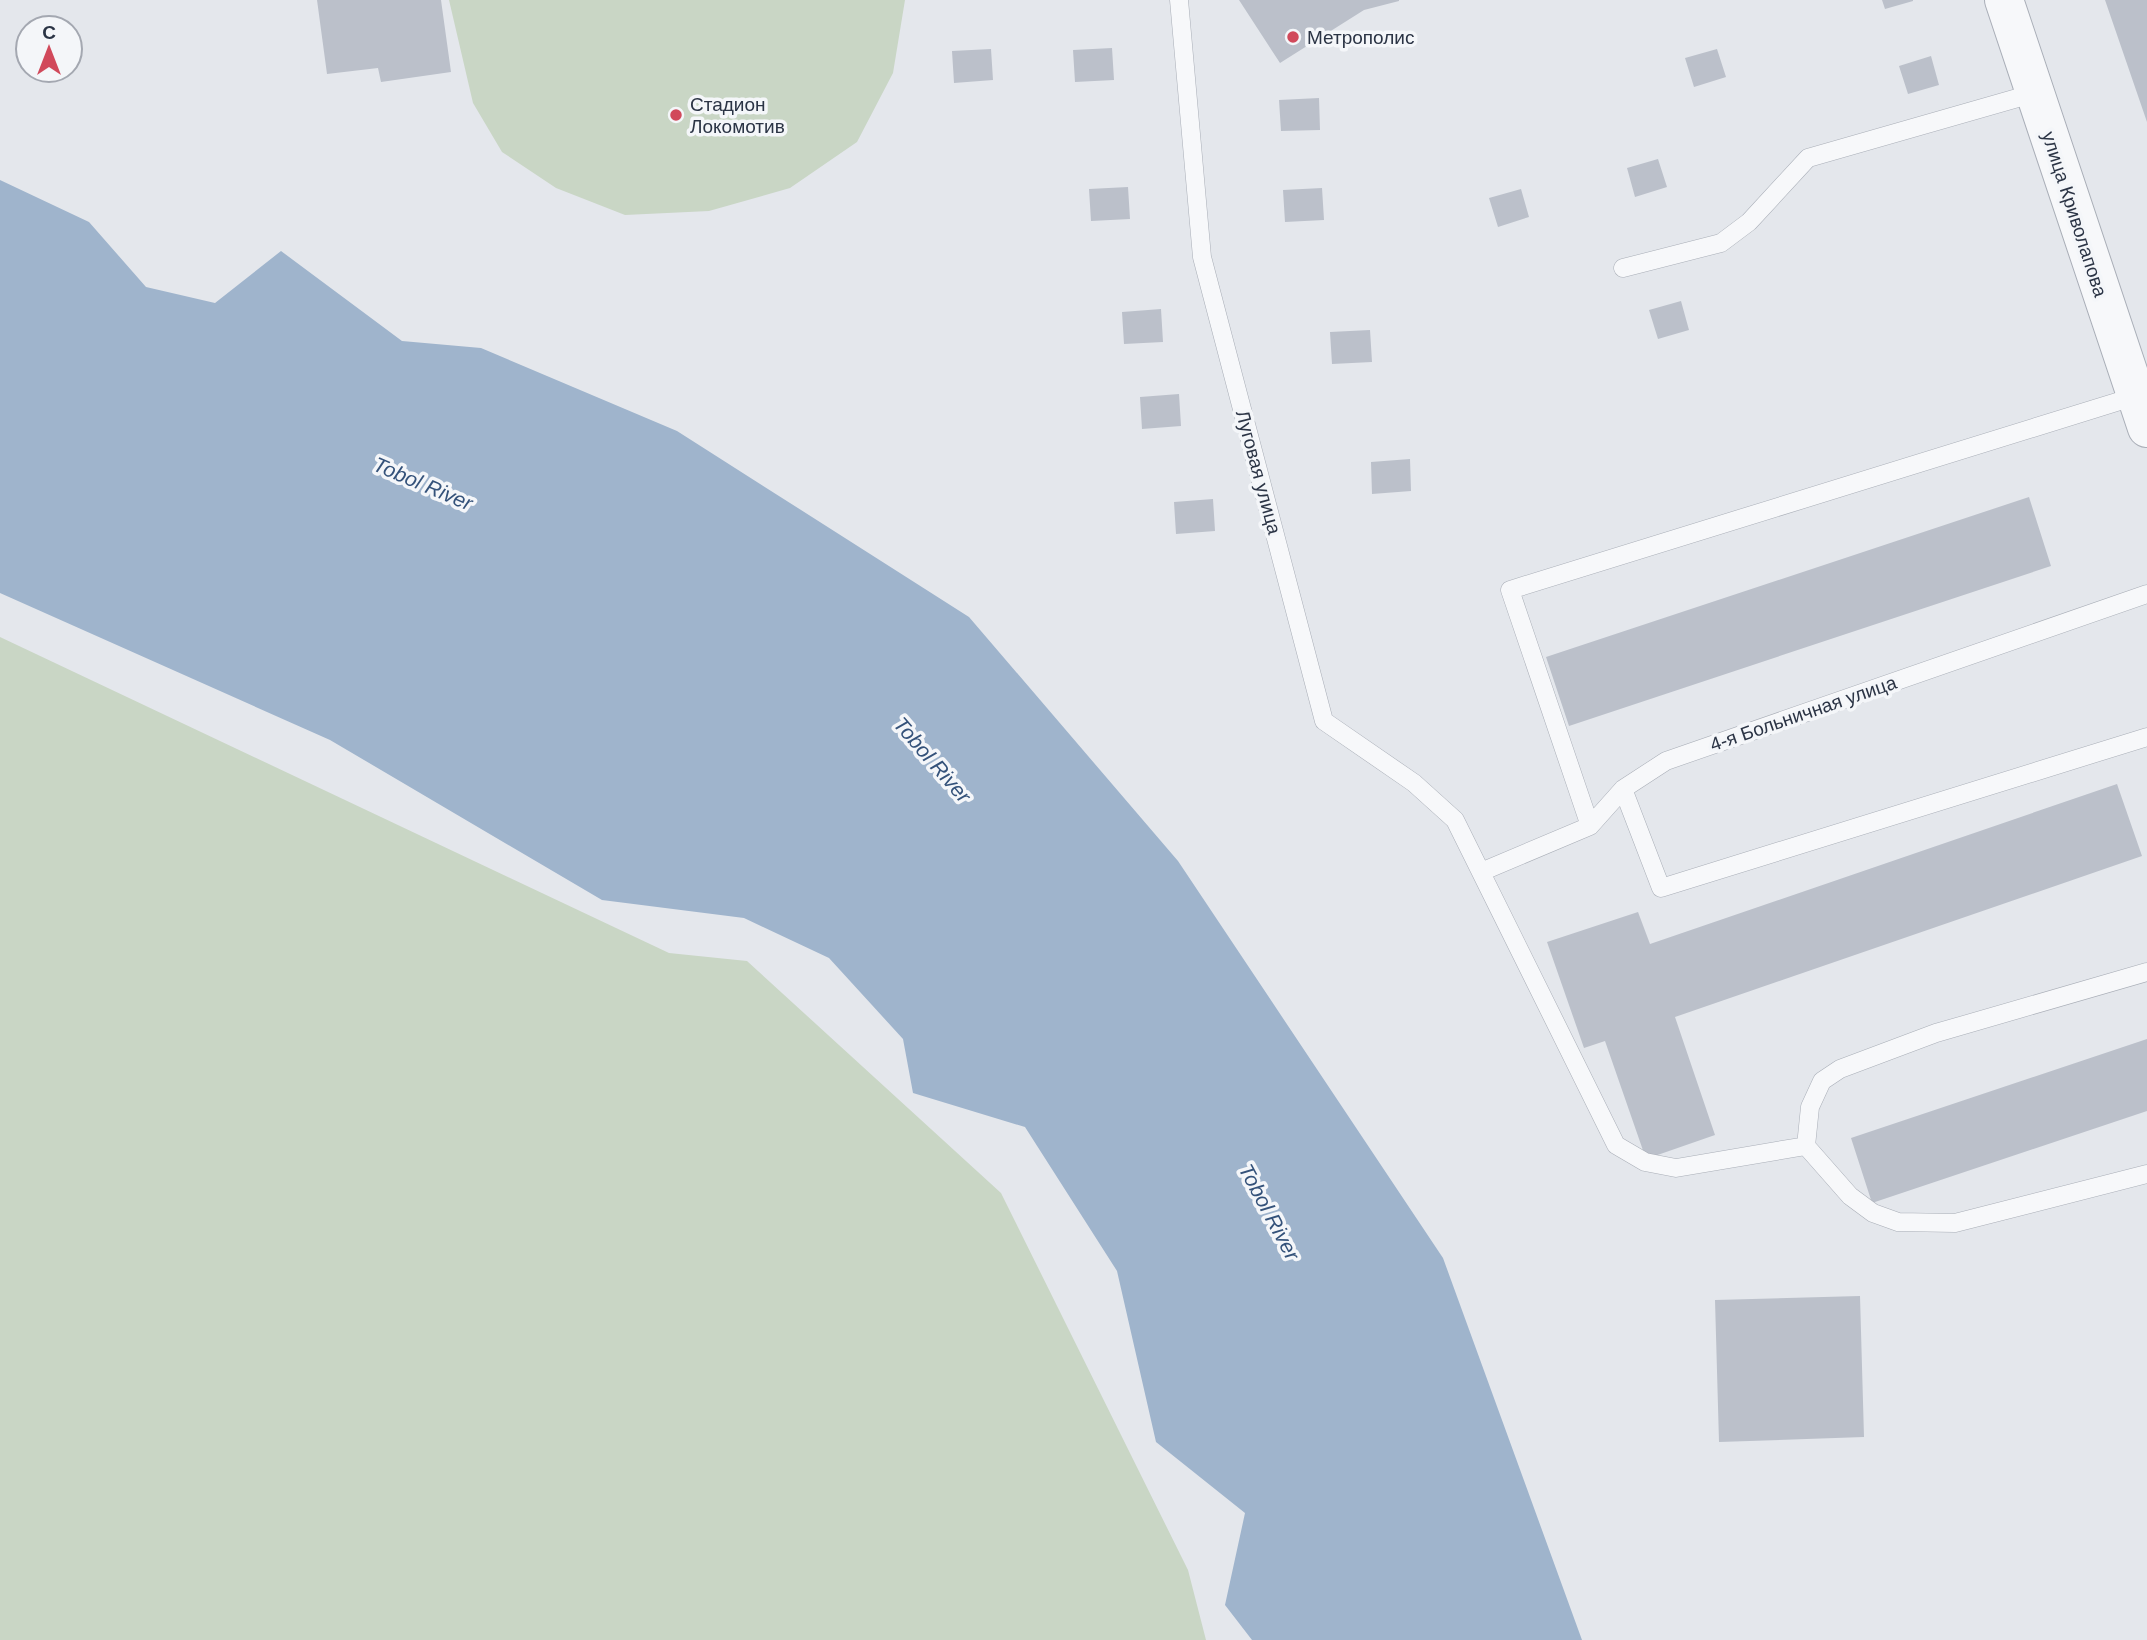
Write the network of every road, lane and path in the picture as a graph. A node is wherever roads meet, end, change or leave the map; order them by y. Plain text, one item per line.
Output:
1 (1179, 0) edge
2 (2004, 0) edge
3 (2035, 93) junction
4 (1623, 268) dead end
5 (2144, 418) edge
6 (2147, 594) edge
7 (2147, 737) edge
8 (1623, 789) junction
9 (1590, 826) junction
10 (1480, 872) junction
11 (2147, 972) edge
12 (1805, 1146) junction
13 (2147, 1174) edge

1 - 10 lane, Луговая улица
2 - 3 street, улица Криволапова
3 - 4 lane
3 - 5 street, улица Криволапова
5 - 9 lane
6 - 8 lane, 4-я Больничная улица
7 - 8 lane
8 - 9 lane, 4-я Больничная улица
9 - 10 lane, 4-я Больничная улица
10 - 12 lane, Луговая улица
11 - 12 lane
12 - 13 lane

